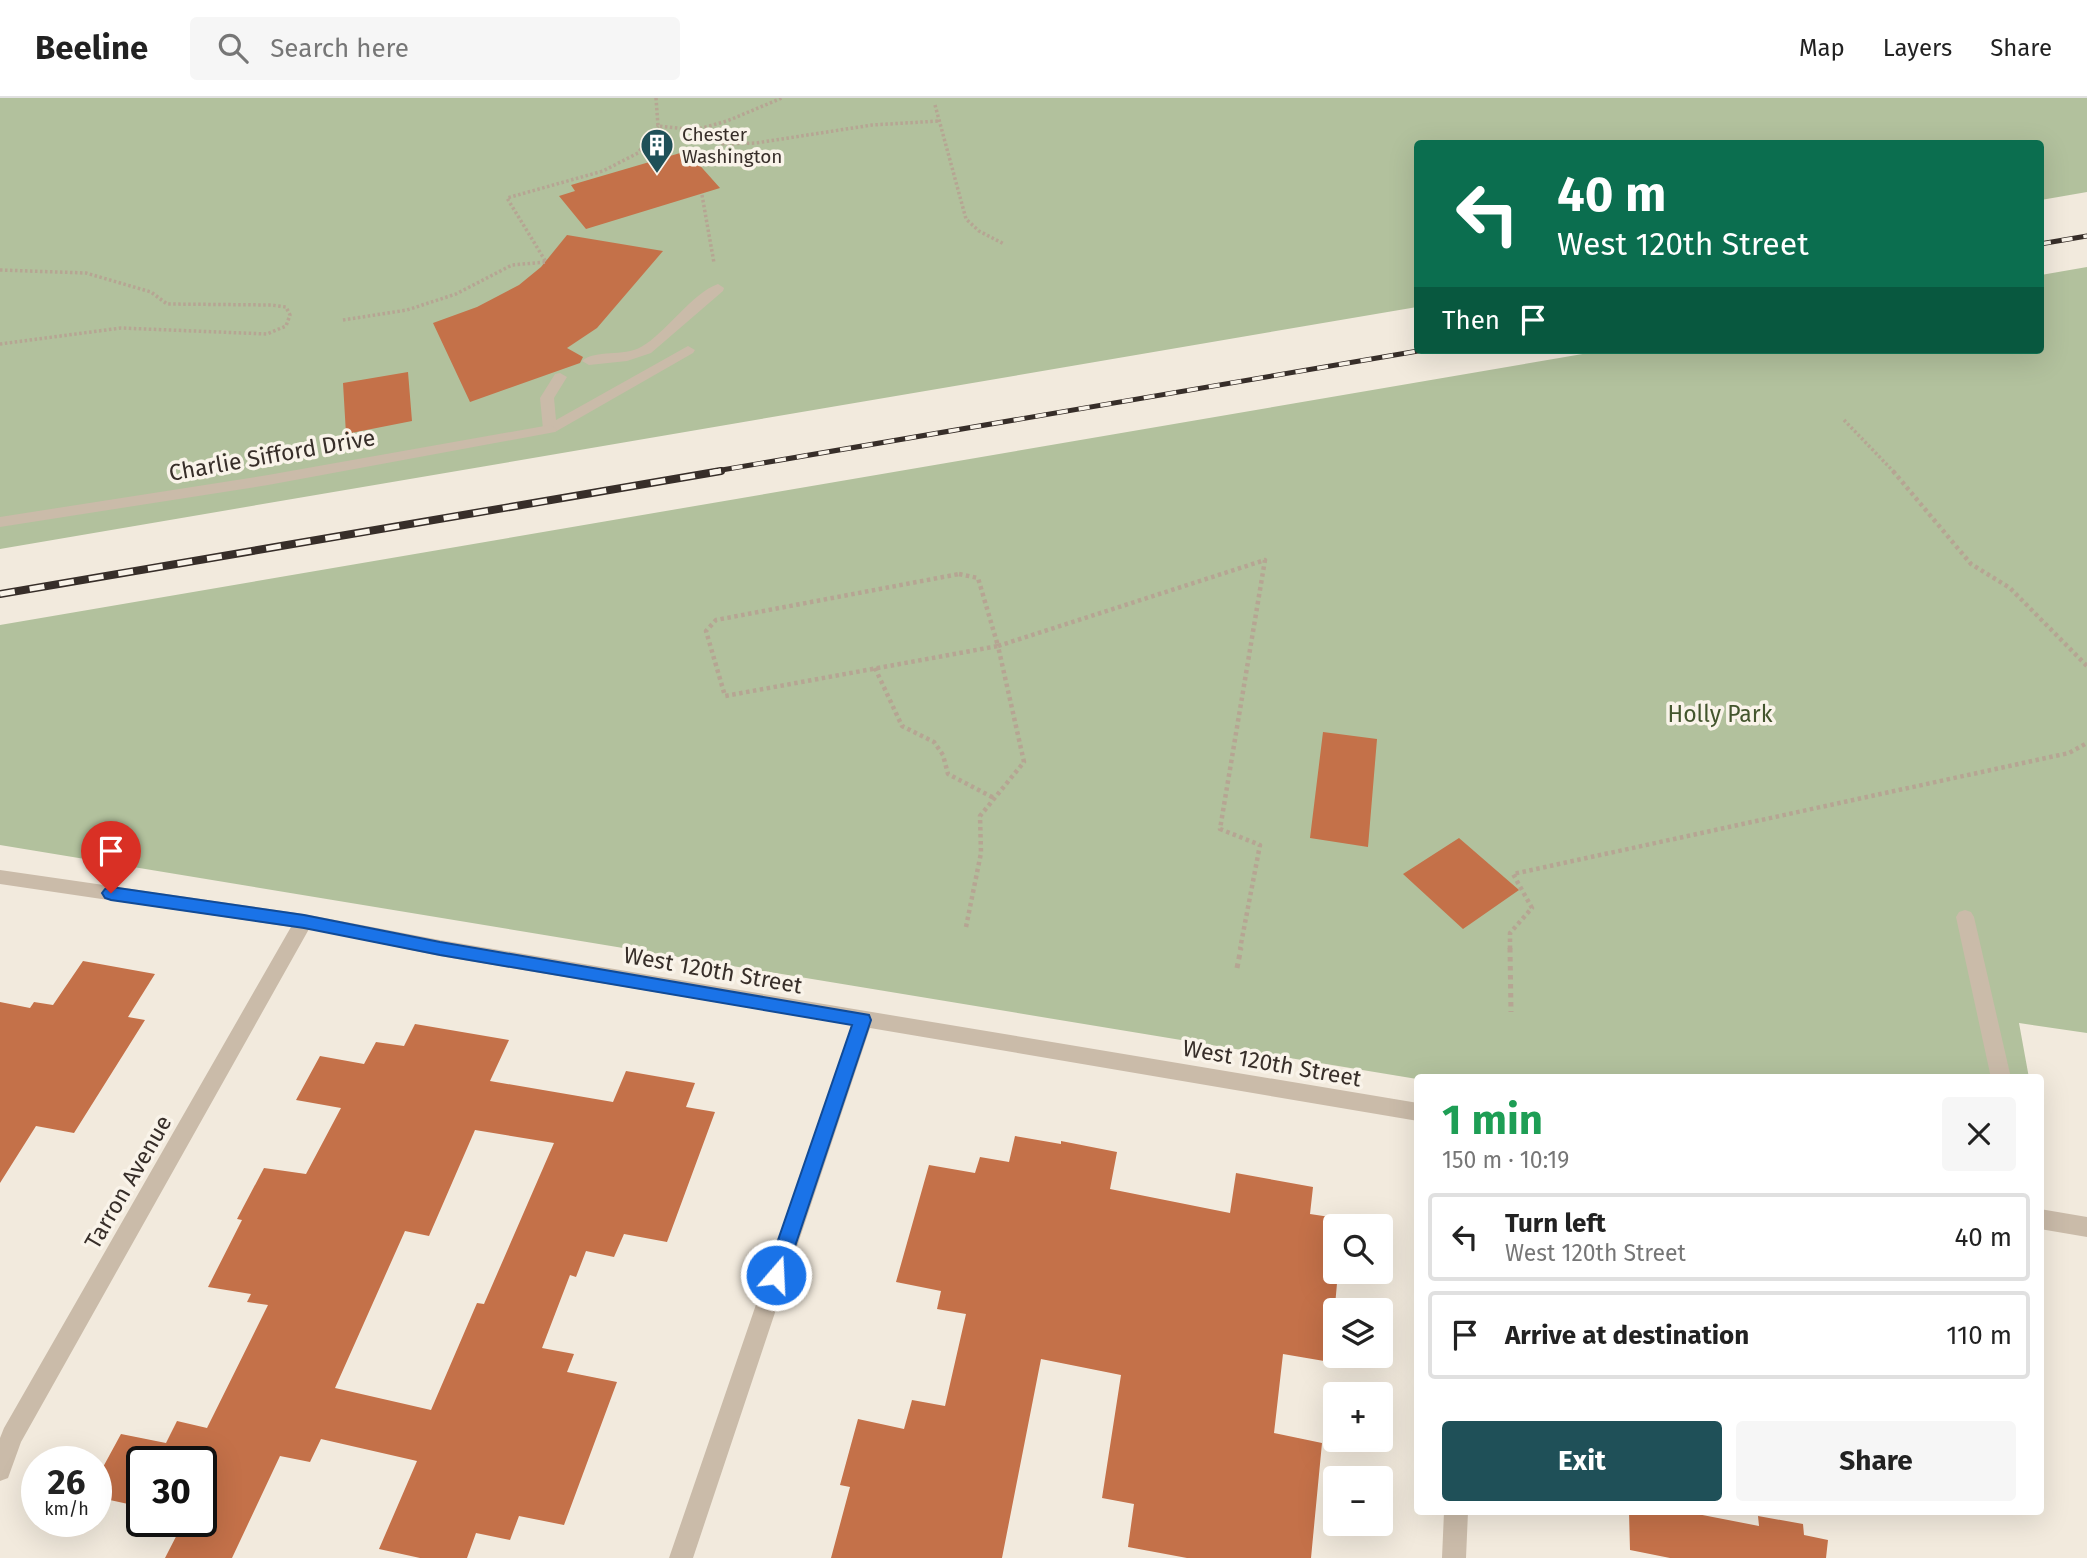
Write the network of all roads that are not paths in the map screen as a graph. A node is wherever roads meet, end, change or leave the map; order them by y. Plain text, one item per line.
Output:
1 (718, 288) road end
2 (688, 350) dead end
3 (589, 361) dead end
4 (561, 377) dead end
5 (551, 429) junction
6 (0, 522) edge
7 (0, 877) edge
8 (1965, 916) dead end
9 (304, 921) junction
10 (863, 1020) junction
11 (2000, 1074) edge
12 (1414, 1111) edge
13 (2044, 1220) edge
14 (2087, 1227) edge
15 (0, 1470) edge
16 (1455, 1515) edge
17 (681, 1558) edge
18 (1454, 1558) edge

1 - 3 street
2 - 5 street, Charlie Sifford Drive
4 - 5 street
5 - 6 street, Charlie Sifford Drive
7 - 9 street, West 120th Street
8 - 11 street
9 - 10 street, West 120th Street
9 - 15 street, Tarron Avenue
10 - 12 street, West 120th Street
10 - 17 street
13 - 14 street
16 - 18 street

